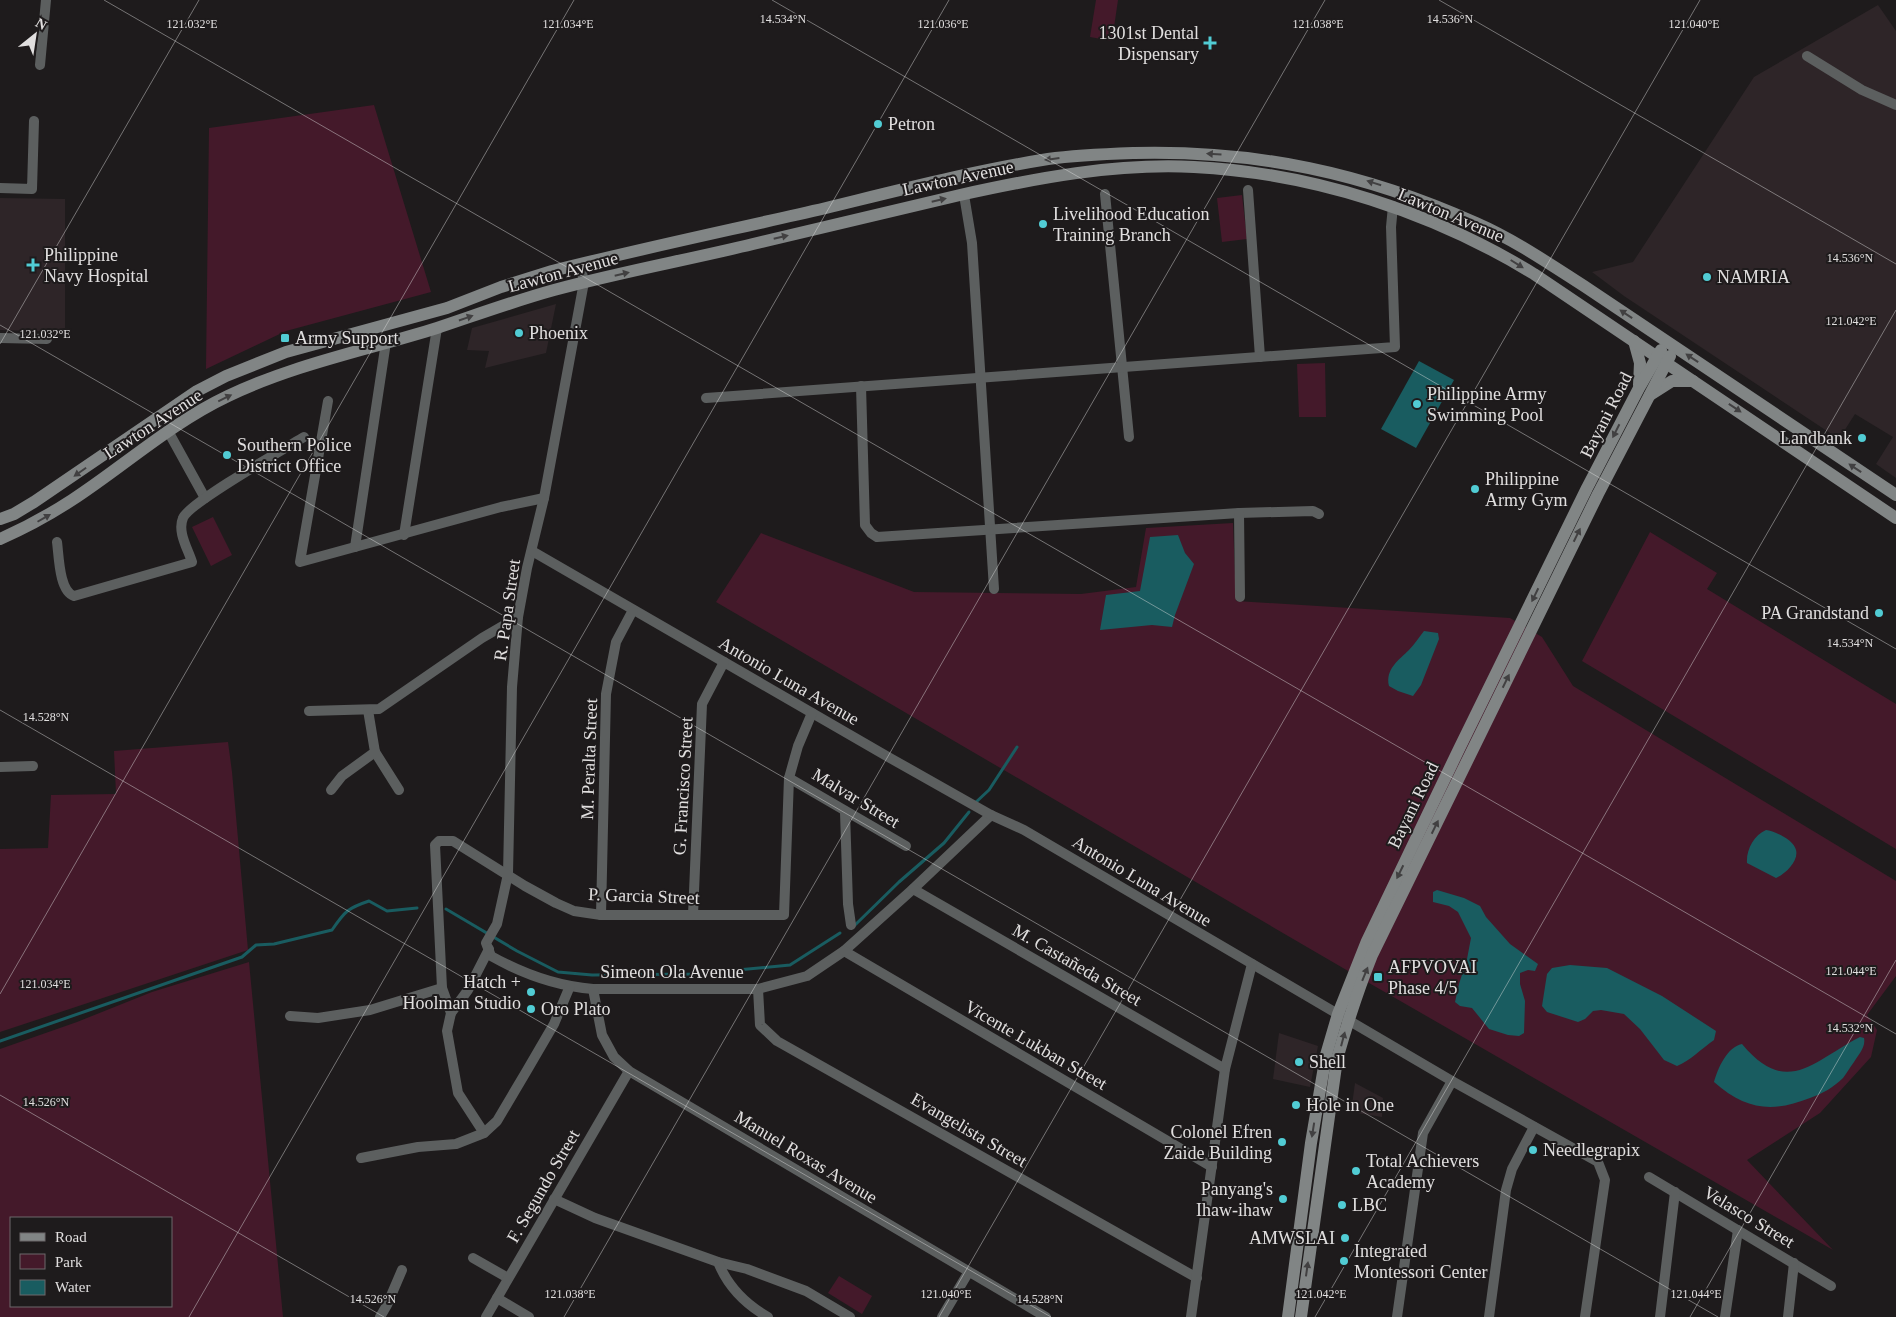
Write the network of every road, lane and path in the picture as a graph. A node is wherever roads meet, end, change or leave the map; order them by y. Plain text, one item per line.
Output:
1 (46, 0) edge
2 (1807, 56) dead end
3 (40, 65) dead end
4 (1896, 105) edge
5 (34, 121) dead end
6 (0, 188) edge
7 (1248, 190) dead end
8 (964, 194) junction
9 (1105, 194) dead end
10 (1393, 206) junction
11 (580, 264) junction
12 (584, 282) junction
13 (437, 328) junction
14 (0, 338) edge
15 (47, 339) dead end
16 (1634, 341) junction
17 (386, 342) junction
18 (1671, 344) junction
19 (1260, 357) junction
20 (1661, 359) junction
21 (1122, 367) junction
22 (980, 379) junction
23 (1694, 381) junction
24 (861, 386) junction
25 (1643, 392) junction
26 (706, 398) dead end
27 (328, 401) dead end
28 (168, 432) junction
29 (304, 437) dead end
30 (1129, 437) dead end
31 (1896, 495) edge
32 (205, 498) junction
33 (544, 498) junction
34 (1239, 513) junction
35 (1319, 514) dead end
36 (1896, 518) edge
37 (0, 519) edge
38 (990, 529) junction
39 (404, 534) junction
40 (0, 539) edge
41 (57, 542) dead end
42 (355, 547) junction
43 (532, 551) junction
44 (994, 589) dead end
45 (1240, 597) dead end
46 (633, 610) junction
47 (518, 617) junction
48 (724, 662) junction
49 (368, 710) junction
50 (309, 711) dead end
51 (812, 713) junction
52 (375, 752) junction
53 (33, 766) dead end
54 (0, 767) edge
55 (789, 778) junction
56 (331, 790) dead end
57 (399, 790) dead end
58 (846, 812) junction
59 (991, 815) junction
60 (906, 846) dead end
61 (508, 874) junction
62 (913, 890) junction
63 (601, 915) junction
64 (694, 916) junction
65 (851, 925) dead end
66 (487, 946) junction
67 (844, 952) junction
68 (1252, 964) junction
69 (570, 986) junction
70 (442, 988) junction
71 (758, 988) junction
72 (593, 989) junction
73 (451, 1013) junction
74 (290, 1016) dead end
75 (1343, 1017) junction
76 (1225, 1069) junction
77 (629, 1071) junction
78 (1452, 1081) junction
79 (1534, 1127) junction
80 (484, 1133) junction
81 (361, 1158) dead end
82 (1212, 1167) junction
83 (1649, 1177) dead end
84 (1675, 1192) junction
85 (554, 1199) junction
86 (1738, 1230) junction
87 (474, 1258) dead end
88 (718, 1262) junction
89 (1794, 1264) junction
90 (402, 1270) dead end
91 (968, 1272) junction
92 (508, 1278) junction
93 (1197, 1278) junction
94 (1831, 1286) dead end
95 (497, 1298) junction
96 (380, 1317) edge
97 (486, 1317) edge
98 (529, 1317) edge
99 (768, 1317) edge
100 (850, 1317) edge
101 (942, 1317) edge
102 (1046, 1317) edge
103 (1191, 1317) edge
104 (1288, 1317) edge
105 (1301, 1317) edge
106 (1397, 1317) edge
107 (1489, 1317) edge
108 (1585, 1317) edge
109 (1660, 1317) edge
110 (1725, 1317) edge
111 (1788, 1317) edge

1 - 3 street
2 - 4 street
5 - 6 street
7 - 19 street
8 - 10 main road, Lawton Avenue
12 -> 8 main road, Lawton Avenue
8 - 22 street
9 - 21 street
10 -> 16 main road, Lawton Avenue
10 - 19 street
11 - 12 street
18 -> 11 main road, Lawton Avenue
11 -> 37 main road, Lawton Avenue
13 -> 12 main road, Lawton Avenue
12 - 33 street, R. Papa Street
13 - 17 main road, Lawton Avenue
13 - 39 street
14 - 15 street
16 - 20 main road, Lawton Avenue
16 - 25 main road
28 -> 17 main road, Lawton Avenue
17 - 42 street
18 - 20 main road, Bayani Road
31 -> 18 main road, Lawton Avenue
19 - 21 street
20 - 23 main road, Lawton Avenue
20 - 25 main road, Bayani Road
21 - 22 street
21 - 30 street
22 - 24 street
22 - 38 street
23 - 25 main road
23 -> 36 main road, Lawton Avenue
24 - 26 street
24 - 38 street
25 - 75 main road, Bayani Road
27 - 42 street
28 - 32 street
40 -> 28 main road, Lawton Avenue
29 - 32 street
32 - 41 street
33 - 39 street
33 - 43 street, R. Papa Street
34 - 35 street
34 - 38 street
34 - 45 street
38 - 44 street
39 - 42 street
43 - 46 street, Antonio Luna Avenue
43 - 47 street, R. Papa Street
46 - 48 street, Antonio Luna Avenue
46 - 63 street, M. Peralta Street
47 - 49 street
47 - 61 street, R. Papa Street
48 - 51 street, Antonio Luna Avenue
48 - 64 street, G. Francisco Street
49 - 50 street
49 - 52 street
51 - 55 street, P. Garcia Street
51 - 59 street, Antonio Luna Avenue
52 - 56 street
52 - 57 street
53 - 54 street
55 - 58 street, Malvar Street
55 - 64 street, P. Garcia Street
58 - 60 street, Malvar Street
58 - 65 street
59 - 62 street, Simeon Ola Avenue
59 - 68 street, Antonio Luna Avenue
61 - 63 street, P. Garcia Street
61 - 66 street, R. Papa Street
61 - 70 street, P. Garcia Street
62 - 67 street, Simeon Ola Avenue
62 - 76 street, M. Castañeda Street
63 - 64 street, P. Garcia Street
66 - 69 street, Simeon Ola Avenue
66 - 73 street, R. Papa Street
67 - 71 street, Simeon Ola Avenue
67 - 82 street, Vicente Lukban Street
68 - 75 street, Antonio Luna Avenue
68 - 76 street
69 - 72 street, Simeon Ola Avenue
69 - 80 street
70 - 73 street, P. Garcia Street
70 - 74 street
71 - 72 street, Simeon Ola Avenue
71 - 93 street, Evangelista Street
72 - 77 street, Manuel Roxas Avenue
73 - 80 street, P. Garcia Street
75 - 78 street, Antonio Luna Avenue
75 -> 104 main road, Bayani Road
105 -> 75 main road, Bayani Road
76 - 82 street
77 - 85 street, F. Segundo Street
77 - 91 street, Manuel Roxas Avenue
78 - 79 street, Antonio Luna Avenue
78 - 106 street
79 - 107 street
79 - 108 street, Antonio Luna Avenue
80 - 81 street
82 - 93 street
83 - 84 street, Velasco Street
84 - 86 street, Velasco Street
84 - 109 street
85 - 88 street
85 - 92 street, F. Segundo Street
86 - 89 street, Velasco Street
86 - 110 street
87 - 92 street
88 - 99 street
88 - 100 street
89 - 94 street, Velasco Street
89 - 111 street
90 - 96 street
91 - 101 street
91 - 102 street, Manuel Roxas Avenue
92 - 95 street, F. Segundo Street
93 - 103 street
95 - 97 street, F. Segundo Street
95 - 98 street

